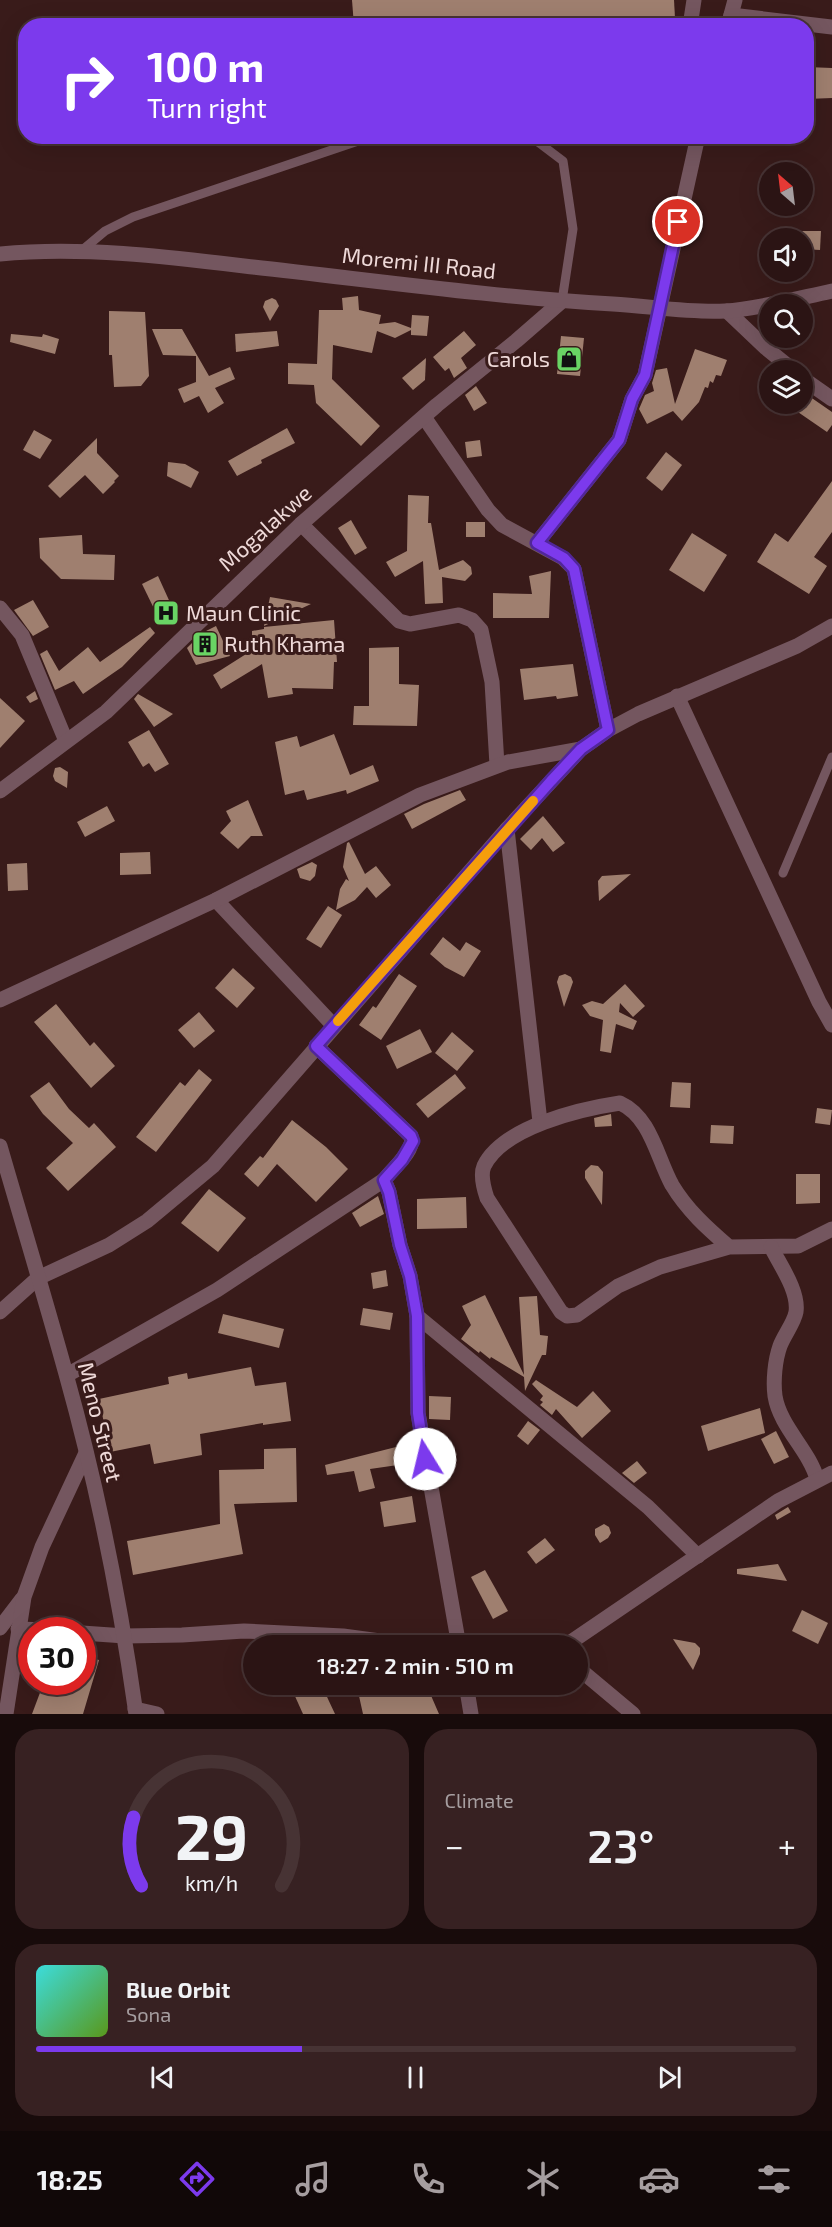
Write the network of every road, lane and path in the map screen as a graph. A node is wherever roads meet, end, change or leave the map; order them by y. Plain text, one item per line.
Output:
1 (694, 0) edge
2 (731, 13) edge
3 (691, 18) edge
4 (767, 18) edge
5 (814, 25) edge
6 (832, 27) edge
7 (350, 144) edge
8 (541, 144) edge
9 (696, 144) edge
10 (80, 252) junction
11 (0, 254) edge
12 (832, 291) edge
13 (562, 301) junction
14 (659, 307) junction
15 (727, 311) junction
16 (781, 360) edge
17 (813, 386) edge
18 (832, 399) edge
19 (424, 417) junction
20 (301, 524) junction
21 (537, 543) junction
22 (0, 608) edge
23 (832, 626) edge
24 (677, 696) junction
25 (608, 730) junction
26 (66, 741) junction
27 (581, 749) junction
28 (832, 757) edge
29 (497, 765) junction
30 (0, 791) edge
31 (507, 830) junction
32 (783, 873) dead end
33 (216, 900) junction
34 (0, 1000) edge
35 (832, 1025) edge
36 (334, 1026) junction
37 (316, 1046) junction
38 (540, 1122) junction
39 (0, 1146) edge
40 (384, 1180) junction
41 (832, 1229) edge
42 (729, 1246) junction
43 (771, 1247) junction
44 (38, 1278) junction
45 (0, 1312) edge
46 (417, 1316) junction
47 (67, 1375) junction
48 (86, 1453) junction
49 (832, 1473) edge
50 (817, 1479) junction
51 (698, 1556) junction
52 (24, 1597) junction
53 (20, 1617) edge
54 (0, 1628) edge
55 (18, 1629) edge
56 (96, 1634) edge
57 (324, 1635) edge
58 (457, 1635) edge
59 (581, 1635) edge
60 (125, 1636) junction
61 (588, 1676) edge
62 (468, 1695) edge
63 (136, 1711) edge
64 (630, 1713) edge
65 (6, 1714) edge
66 (157, 1714) edge
67 (471, 1714) edge

1 - 3 street
2 - 4 street
5 - 6 street
7 - 10 lane
8 - 13 lane
9 - 14 street
10 - 11 street, Moremi III Road
10 - 13 street, Moremi III Road
12 - 15 street, Moremi III Road
13 - 14 street, Moremi III Road
13 - 19 street, Mogalakwe
14 - 15 street, Moremi III Road
14 - 21 street
15 - 16 street
17 - 18 street
19 - 20 street, Mogalakwe
19 - 21 street
20 - 26 street, Mogalakwe
20 - 29 street
21 - 25 street
22 - 26 street
23 - 24 street
24 - 25 street
24 - 35 street
25 - 27 street
26 - 30 street, Mogalakwe
27 - 29 street
27 - 31 street
28 - 32 lane
29 - 33 street
31 - 36 street
31 - 38 street
33 - 34 street
33 - 36 street
36 - 37 street
37 - 40 street
37 - 44 street
38 - 42 street
38 - 42 street
39 - 44 street, Meno Street
40 - 46 street
40 - 47 street
41 - 43 street
42 - 43 street
43 - 50 street
44 - 45 street
44 - 47 street, Meno Street
46 - 51 street
46 - 58 street
47 - 48 street, Meno Street
48 - 52 street
48 - 60 street, Meno Street
49 - 50 street
50 - 51 street
51 - 59 street
52 - 53 street
52 - 54 street
55 - 65 street
56 - 60 street
57 - 60 street
60 - 63 street, Meno Street
61 - 64 street
62 - 67 street
63 - 66 street

